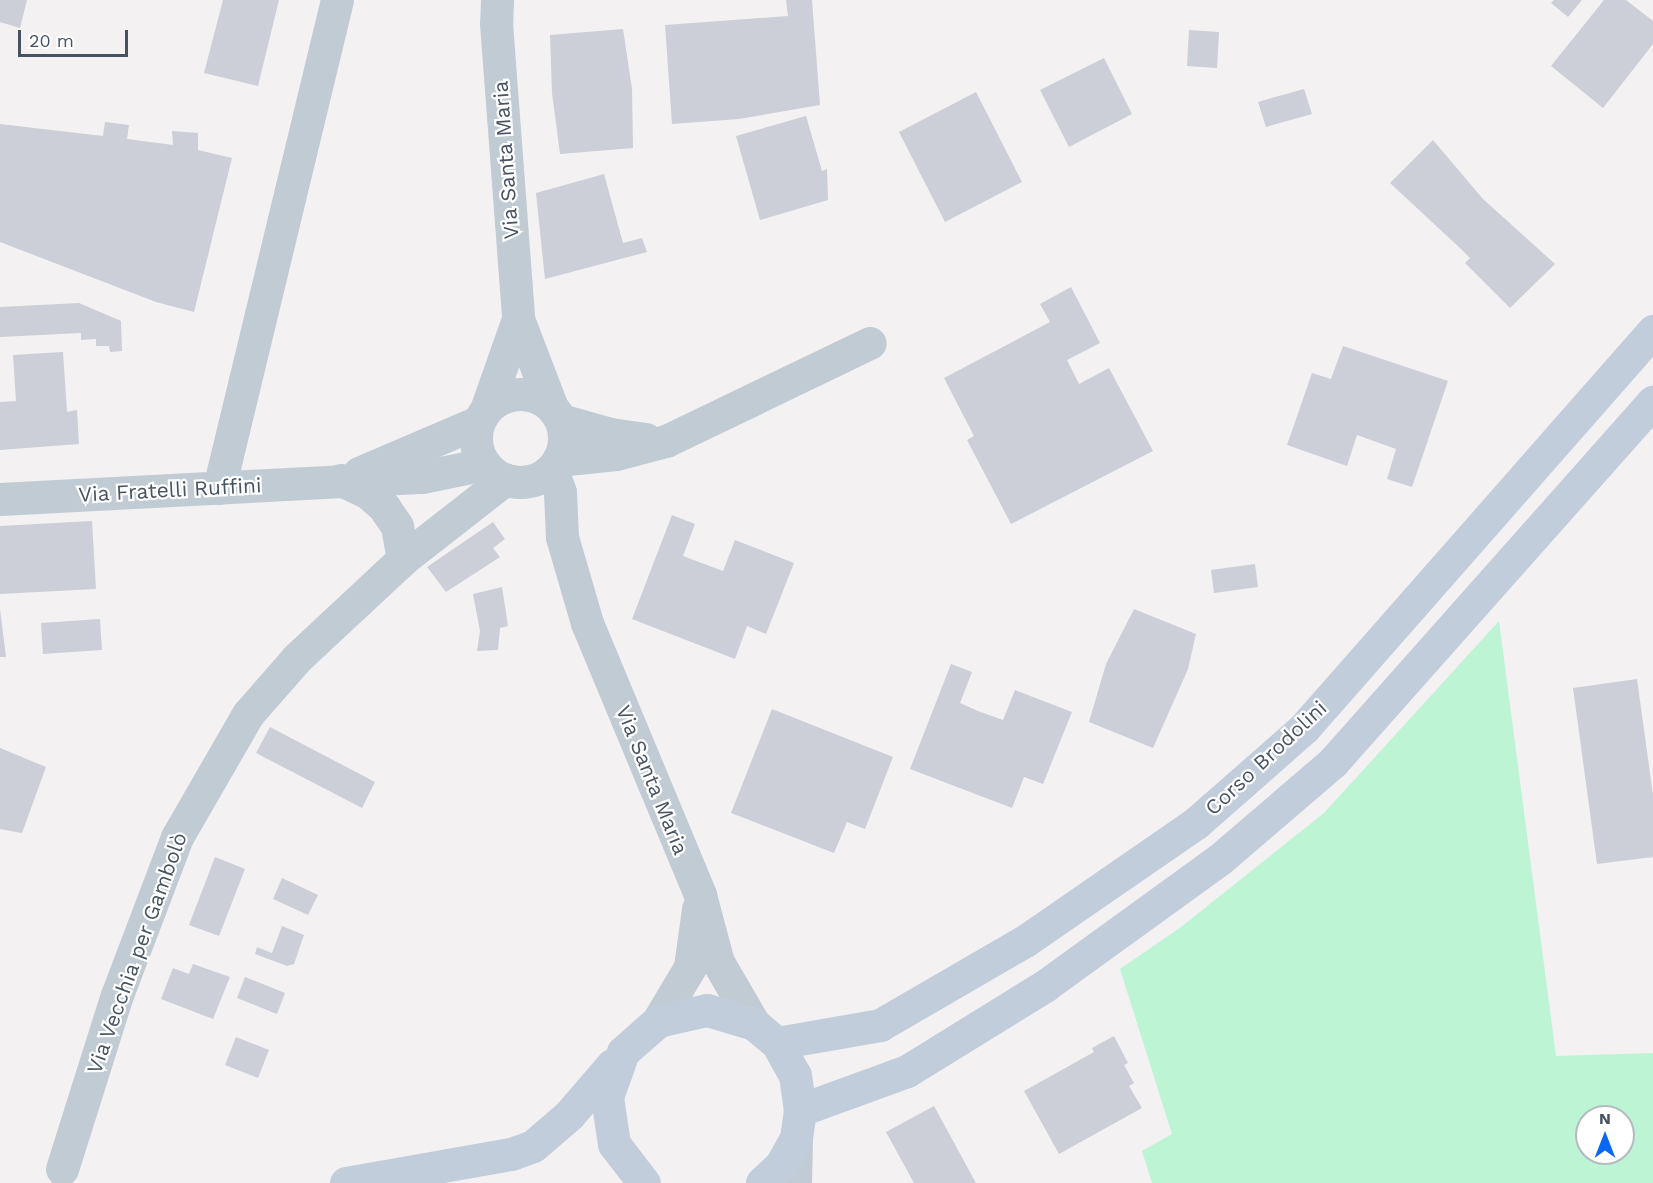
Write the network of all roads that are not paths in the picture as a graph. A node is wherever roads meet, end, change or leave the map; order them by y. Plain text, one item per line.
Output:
1 (337, 0) edge
2 (497, 0) edge
3 (518, 320) junction
4 (1653, 331) edge
5 (870, 343) dead end
6 (1653, 402) edge
7 (556, 413) junction
8 (483, 415) junction
9 (666, 441) junction
10 (555, 465) junction
11 (500, 474) junction
12 (340, 480) junction
13 (219, 488) junction
14 (0, 499) edge
15 (562, 537) junction
16 (403, 559) junction
17 (700, 895) junction
18 (658, 1021) junction
19 (766, 1034) junction
20 (623, 1052) junction
21 (798, 1124) junction
22 (62, 1169) dead end
23 (346, 1183) edge
24 (642, 1183) edge
25 (762, 1183) edge
26 (795, 1183) edge

1 - 13 street
2 - 3 street, Via Santa Maria
3 - 7 street, Via Santa Maria
3 - 8 street, Via Santa Maria
4 - 19 main road, Corso Brodolini
5 - 9 street
6 - 21 main road, Corso Brodolini
7 - 8 street
7 - 9 street
7 - 10 street
8 - 11 street
8 - 12 street, Via Fratelli Ruffini
9 - 10 street
10 - 11 street
10 - 15 street, Via Santa Maria
11 - 12 street, Via Fratelli Ruffini
11 - 15 street, Via Santa Maria
11 - 16 street, Via Vecchia per Gambolò
12 - 13 street, Via Fratelli Ruffini
12 - 16 street
13 - 14 street, Via Fratelli Ruffini
15 - 17 street, Via Santa Maria
16 - 22 street, Via Vecchia per Gambolò
17 - 18 street
17 - 19 street, Via Santa Maria
18 - 19 main road, Corso Brodolini
18 - 20 main road, Corso Brodolini
19 - 21 main road
20 - 23 main road, Corso Brodolini
20 - 24 main road, Corso Brodolini
21 - 25 main road
21 - 26 street

